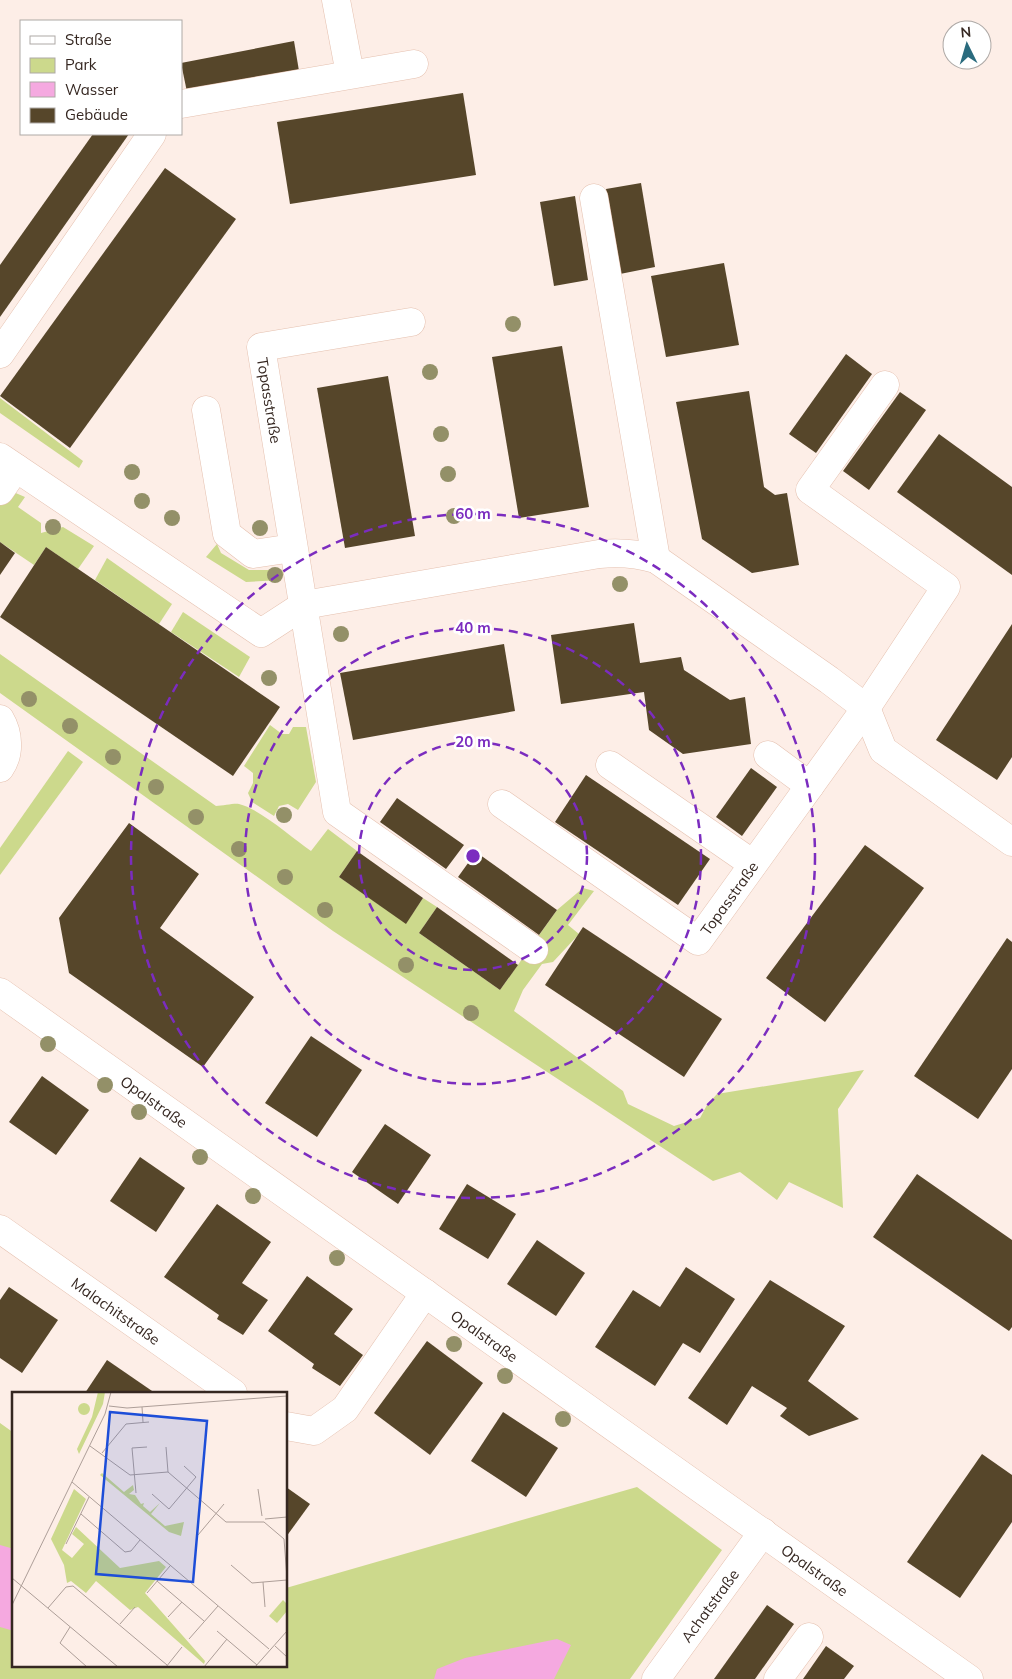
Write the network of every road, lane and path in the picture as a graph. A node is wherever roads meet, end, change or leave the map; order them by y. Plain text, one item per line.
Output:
1 (336, 0) edge
2 (414, 64) dead end
3 (350, 74) junction
4 (182, 104) edge
5 (151, 135) edge
6 (594, 198) dead end
7 (411, 322) dead end
8 (0, 354) edge
9 (885, 385) dead end
10 (206, 410) dead end
11 (8, 462) edge
12 (0, 491) edge
13 (293, 548) junction
14 (656, 559) junction
15 (304, 605) junction
16 (866, 708) junction
17 (0, 718) edge
18 (768, 755) dead end
19 (610, 765) dead end
20 (0, 768) edge
21 (810, 786) junction
22 (502, 804) dead end
23 (1012, 842) edge
24 (753, 864) junction
25 (534, 950) dead end
26 (0, 992) edge
27 (0, 1229) edge
28 (425, 1293) junction
29 (232, 1392) edge
30 (288, 1426) edge
31 (763, 1532) junction
32 (809, 1637) dead end
33 (656, 1679) edge
34 (778, 1679) edge
35 (969, 1679) edge

1 - 3 street
2 - 3 street
3 - 4 street
5 - 8 street
6 - 14 street
7 - 13 street, Topasstraße
9 - 16 street, Topasstraße
10 - 13 street
11 - 12 street
11 - 15 street
13 - 15 street, Topasstraße
14 - 15 street
14 - 16 street
15 - 25 street, Topasstraße
16 - 21 street, Topasstraße
16 - 23 street
17 - 20 street
18 - 21 street
19 - 24 street
21 - 24 street, Topasstraße
22 - 24 street, Topasstraße
26 - 28 street, Opalstraße
27 - 29 street, Malachitstraße
28 - 30 street
28 - 31 street, Opalstraße
31 - 33 street, Achatstraße
31 - 35 street, Opalstraße
32 - 34 street

